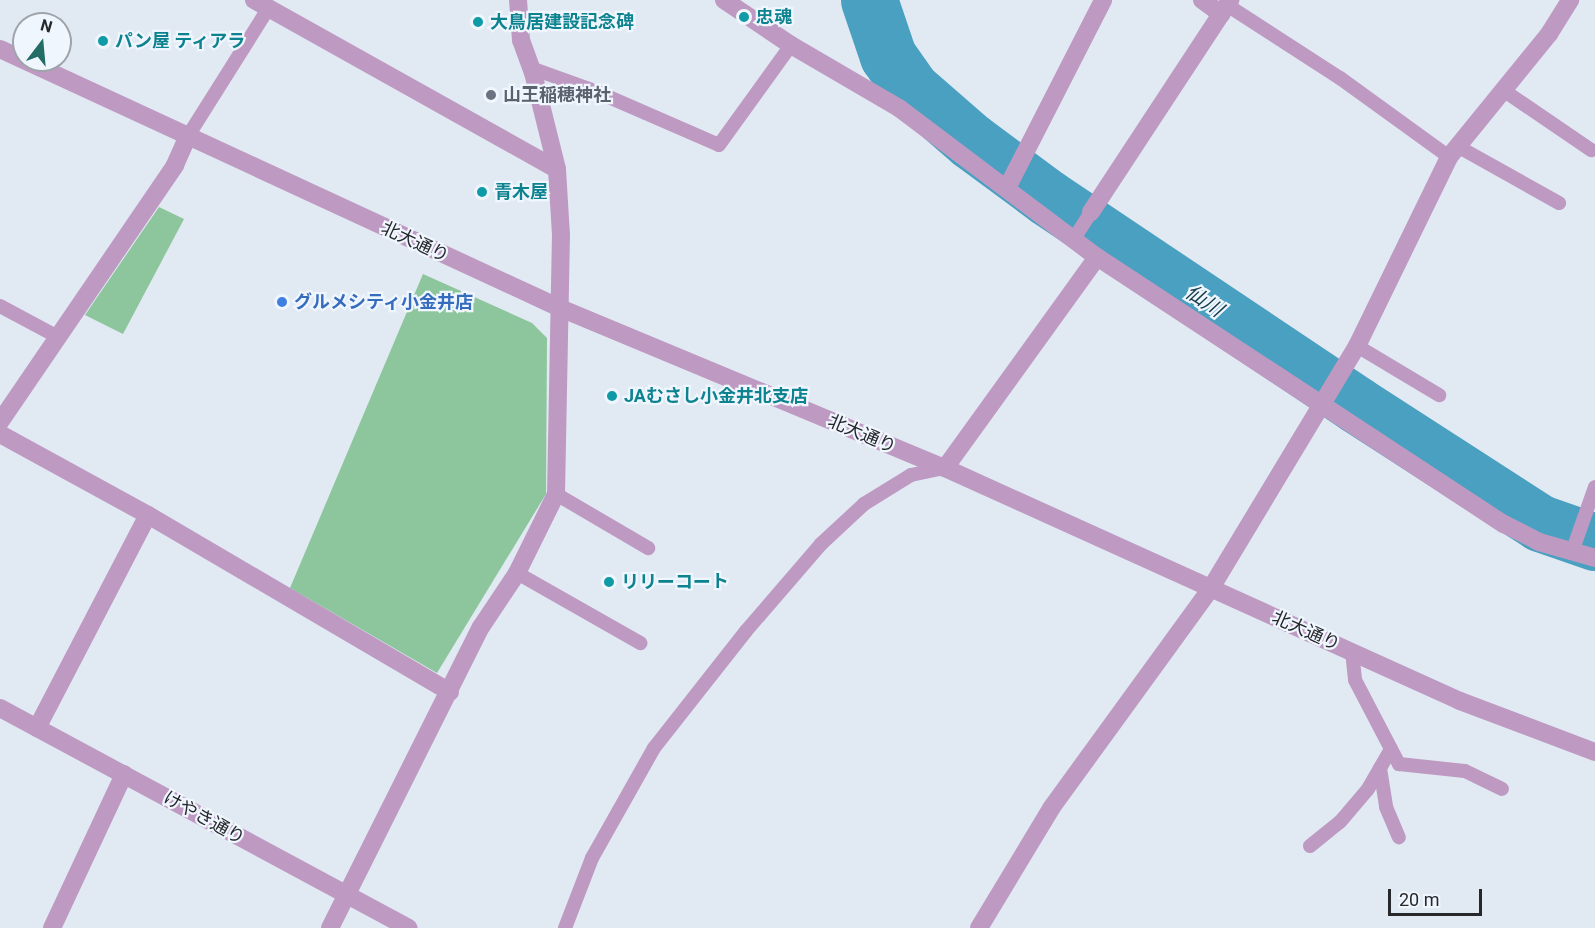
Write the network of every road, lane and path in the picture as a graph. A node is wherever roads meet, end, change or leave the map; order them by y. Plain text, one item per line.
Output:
1 (518, 0) edge
2 (724, 0) edge
3 (1103, 0) edge
4 (1202, 0) edge
5 (1570, 0) edge
6 (261, 4) edge
7 (1226, 6) edge
8 (791, 45) junction
9 (0, 49) edge
10 (531, 68) junction
11 (1503, 90) junction
12 (188, 136) junction
13 (1591, 150) dead end
14 (1453, 151) junction
15 (557, 169) junction
16 (1007, 188) junction
17 (1559, 203) dead end
18 (1091, 212) joint
19 (1075, 236) junction
20 (1097, 257) junction
21 (0, 306) edge
22 (561, 308) junction
23 (58, 337) junction
24 (1357, 346) junction
25 (1439, 394) dead end
26 (1323, 402) junction
27 (0, 422) edge
28 (0, 434) edge
29 (945, 468) junction
30 (1595, 487) edge
31 (556, 494) junction
32 (148, 515) junction
33 (648, 548) dead end
34 (1572, 552) junction
35 (1595, 558) edge
36 (517, 573) junction
37 (1211, 588) junction
38 (640, 643) dead end
39 (1352, 651) junction
40 (450, 692) junction
41 (0, 708) edge
42 (37, 728) junction
43 (1391, 749) junction
44 (1595, 752) edge
45 (1380, 768) junction
46 (124, 774) junction
47 (1502, 789) dead end
48 (1399, 837) dead end
49 (1310, 846) dead end
50 (346, 895) junction
51 (52, 928) edge
52 (330, 928) edge
53 (408, 928) edge
54 (565, 928) edge
55 (979, 928) edge

1 - 10 street
2 - 8 street
3 - 16 street
4 - 7 street
5 - 11 street
6 - 12 lane
6 - 15 street
7 - 14 lane
7 - 18 street
8 - 10 lane
8 - 16 street
9 - 12 street, 北大通り
10 - 15 street
11 - 13 lane
11 - 14 street
12 - 22 street, 北大通り
12 - 23 street
14 - 17 lane
14 - 24 street
15 - 22 street
16 - 19 street
18 - 19 lane
19 - 20 street
20 - 26 street
20 - 29 street
21 - 23 lane
22 - 29 street, 北大通り
22 - 31 street
23 - 27 street
24 - 25 lane
24 - 26 street
26 - 34 street
26 - 37 street
28 - 32 street
29 - 37 street, 北大通り
29 - 54 lane
30 - 34 lane
31 - 33 lane
31 - 36 street
32 - 40 street
32 - 42 street
34 - 35 street
36 - 38 lane
36 - 40 street
37 - 39 street, 北大通り
37 - 55 street
39 - 43 lane
39 - 44 street, 北大通り
40 - 50 street
41 - 42 street, けやき通り
42 - 46 street, けやき通り
43 - 45 lane
43 - 47 lane
45 - 48 lane
45 - 49 lane
46 - 50 street, けやき通り
46 - 51 street
50 - 52 street
50 - 53 street, けやき通り

